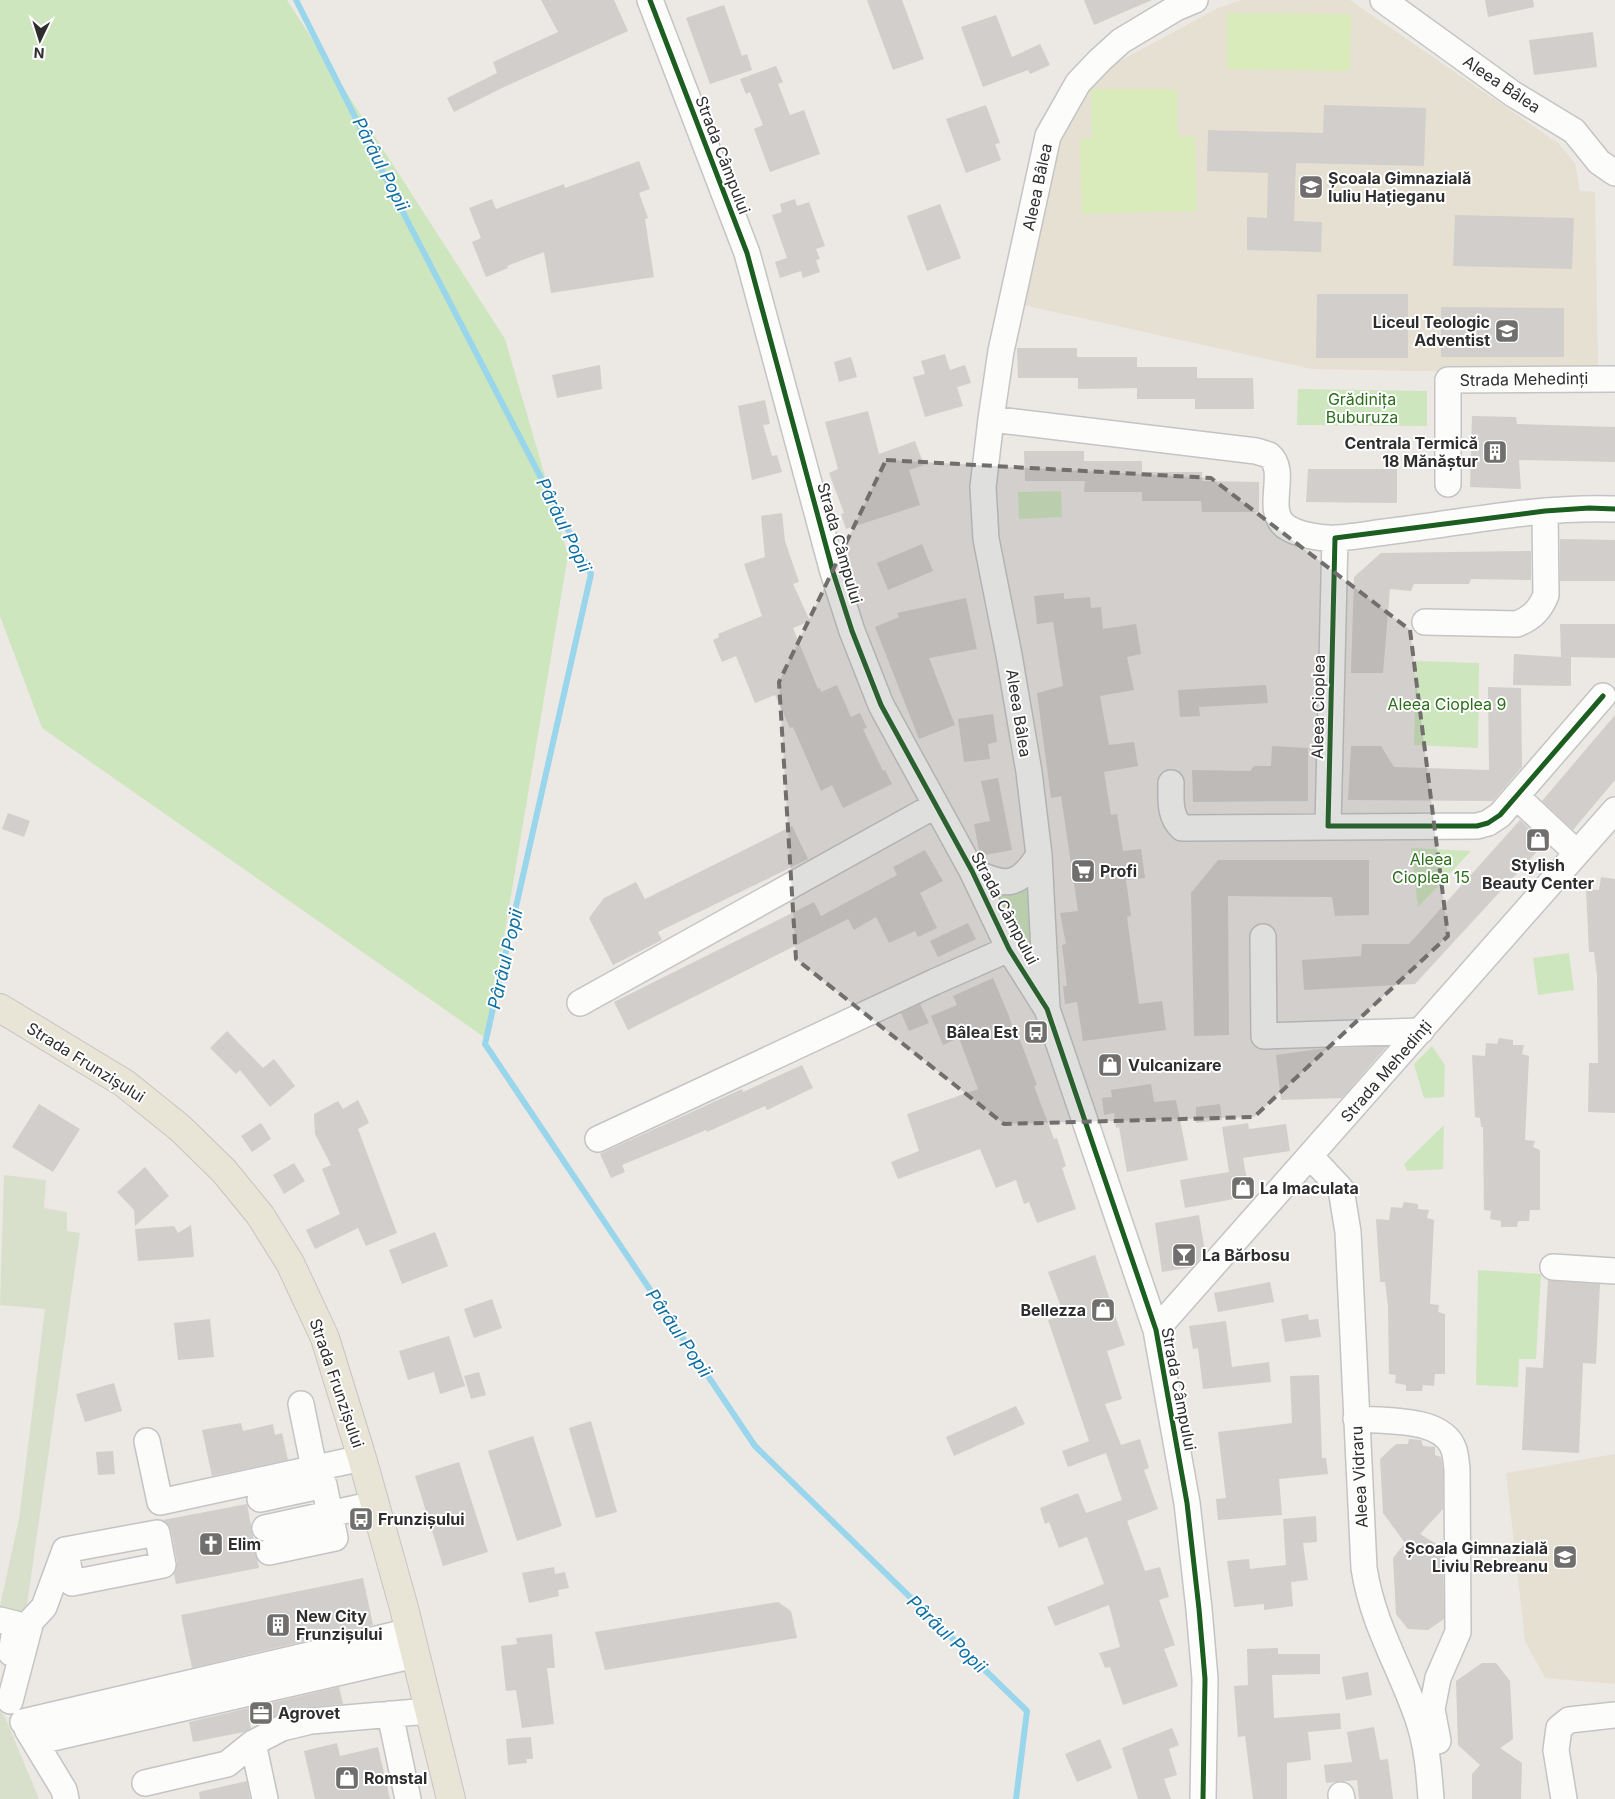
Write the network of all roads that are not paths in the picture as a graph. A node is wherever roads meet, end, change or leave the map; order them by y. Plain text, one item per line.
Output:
1 (650, 0) edge
2 (1383, 0) edge
3 (1181, 3) edge
4 (1615, 173) edge
5 (1615, 378) edge
6 (991, 419) junction
7 (1448, 484) dead end
8 (1615, 509) edge
9 (1546, 511) junction
10 (1335, 538) junction
11 (1425, 622) dead end
12 (1603, 696) dead end
13 (1172, 783) dead end
14 (1516, 796) junction
15 (936, 805) junction
16 (1614, 813) edge
17 (1328, 826) junction
18 (1577, 853) junction
19 (1039, 855) junction
20 (972, 871) junction
21 (1263, 937) dead end
22 (1009, 949) junction
23 (580, 1003) dead end
24 (0, 1008) edge
25 (1047, 1008) junction
26 (1421, 1031) junction
27 (598, 1139) dead end
28 (1311, 1156) junction
29 (1553, 1267) dead end
30 (1615, 1271) edge
31 (1156, 1330) junction
32 (301, 1404) dead end
33 (1356, 1419) junction
34 (147, 1441) dead end
35 (362, 1458) junction
36 (314, 1468) junction
37 (260, 1499) dead end
38 (375, 1504) junction
39 (330, 1513) junction
40 (265, 1528) dead end
41 (65, 1550) dead end
42 (269, 1552) dead end
43 (0, 1620) edge
44 (409, 1629) junction
45 (416, 1656) junction
46 (14, 1709) edge
47 (429, 1711) junction
48 (390, 1714) junction
49 (1615, 1715) edge
50 (253, 1744) junction
51 (1428, 1757) junction
52 (145, 1784) dead end
53 (66, 1799) edge
54 (265, 1799) edge
55 (408, 1799) edge
56 (451, 1799) edge
57 (1203, 1799) edge
58 (1430, 1799) edge
59 (1564, 1799) edge

1 - 15 street, Strada Câmpului
2 - 4 street, Aleea Bâlea
3 - 6 street, Aleea Bâlea
5 - 7 street, Strada Mehedinți
6 - 10 street
6 - 19 street, Aleea Bâlea
8 - 9 street
9 - 10 street
9 - 11 street
10 - 17 street, Aleea Cioplea
12 - 14 street
13 - 17 street
14 - 17 street
14 - 18 street
15 - 20 street, Strada Câmpului
15 - 23 street
16 - 18 street, Strada Mehedinți
18 - 26 street, Strada Mehedinți
19 - 20 street, Strada Câmpului
19 - 25 street, Aleea Bâlea
20 - 22 street, Strada Câmpului
21 - 26 street
22 - 25 street, Strada Câmpului
22 - 27 street
24 - 35 main road, Strada Frunzișului
25 - 31 street, Strada Câmpului
26 - 28 street, Strada Mehedinți
28 - 31 street, Strada Mehedinți
28 - 33 street, Aleea Vidraru
29 - 30 street
31 - 57 street, Strada Câmpului
32 - 36 street
33 - 51 street, Aleea Vidraru
33 - 51 street
34 - 36 street
35 - 36 street
35 - 38 main road, Strada Frunzișului
37 - 39 street
38 - 39 street
38 - 44 main road, Strada Frunzișului
39 - 40 street
39 - 42 street
41 - 46 street
43 - 46 street
44 - 45 main road, Strada Frunzișului
44 - 46 street
45 - 46 street
45 - 47 main road, Strada Frunzișului
46 - 53 street
47 - 48 street
47 - 56 main road, Strada Frunzișului
48 - 50 street
48 - 55 street
49 - 59 street
50 - 52 street
50 - 54 street
51 - 58 street, Aleea Vidraru

